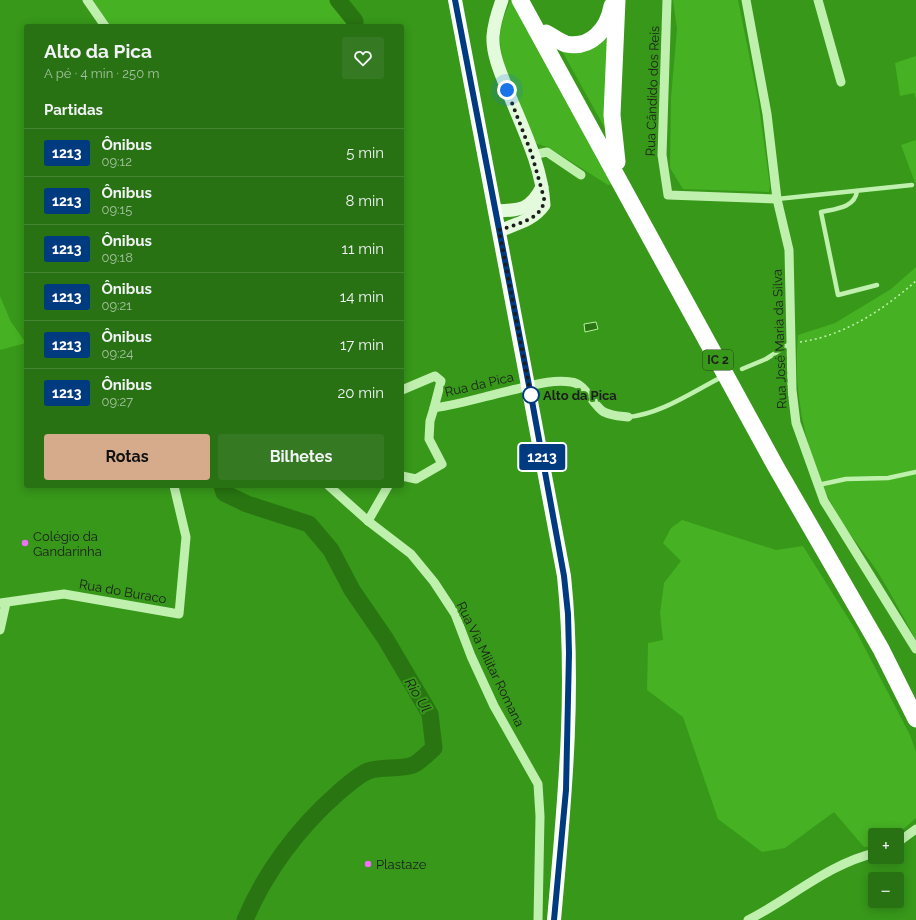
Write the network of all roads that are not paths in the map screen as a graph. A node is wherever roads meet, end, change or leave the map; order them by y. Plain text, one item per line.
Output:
1 (87, 0) edge
2 (455, 0) edge
3 (520, 0) edge
4 (528, 0) edge
5 (613, 0) edge
6 (617, 0) edge
7 (667, 0) edge
8 (746, 0) edge
9 (818, 0) edge
10 (500, 5) edge
11 (104, 24) edge
12 (546, 33) junction
13 (841, 82) dead end
14 (532, 155) junction
15 (617, 162) junction
16 (581, 175) dead end
17 (912, 185) dead end
18 (542, 187) junction
19 (857, 190) junction
20 (777, 199) junction
21 (495, 211) junction
22 (499, 230) junction
23 (877, 285) dead end
24 (792, 343) junction
25 (742, 369) dead end
26 (718, 379) dead end
27 (530, 386) junction
28 (404, 389) edge
29 (434, 408) junction
30 (628, 417) joint
31 (916, 472) edge
32 (404, 476) edge
33 (818, 485) junction
34 (174, 488) edge
35 (332, 488) edge
36 (387, 488) edge
37 (368, 521) junction
38 (3, 603) edge
39 (0, 630) edge
40 (916, 649) edge
41 (916, 700) edge
42 (916, 719) edge
43 (916, 829) edge
44 (904, 838) edge
45 (868, 855) edge
46 (538, 920) edge
47 (554, 920) edge
48 (748, 920) edge

1 - 11 street
2 - 21 main road
3 - 42 highway, IC 2
4 - 12 highway, IC 2
5 - 12 highway
6 - 15 highway
7 - 20 street, Rua Cândido dos Reis
8 - 20 street, Rua José Maria da Silva
9 - 13 street
10 - 14 street
12 - 15 highway, IC 2
14 - 16 street
14 - 18 street
15 - 41 highway, IC 2
17 - 19 lane
18 - 21 street
18 - 22 street
19 - 20 lane
19 - 23 lane
20 - 24 street, Rua José Maria da Silva
21 - 22 main road
22 - 27 main road
24 - 25 lane
24 - 33 street, Rua José Maria da Silva
26 - 30 lane
27 - 29 street, Rua da Pica
27 - 30 street, Rua da Pica
27 - 47 main road
28 - 29 street, Rua da Pica
29 - 32 street
31 - 33 lane
33 - 40 street, Rua José Maria da Silva
34 - 38 street, Rua do Buraco
35 - 37 street, Rua Via Militar Romana
36 - 37 street
37 - 46 street, Rua Via Militar Romana
38 - 39 street
43 - 44 street
45 - 48 street

